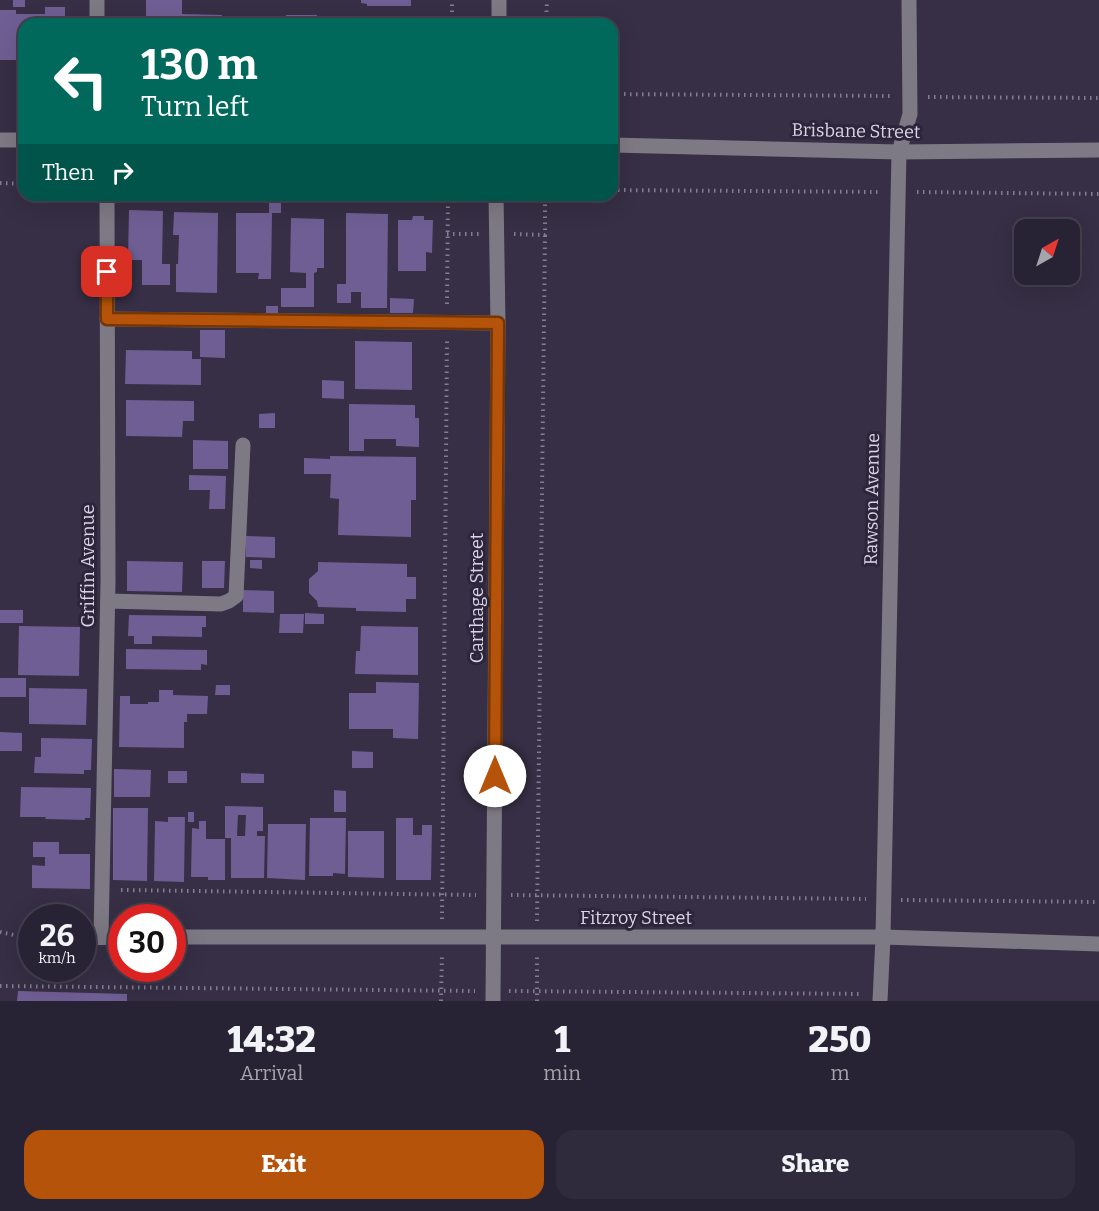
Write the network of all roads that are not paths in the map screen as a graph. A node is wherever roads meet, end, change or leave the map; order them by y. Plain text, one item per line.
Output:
1 (97, 0) edge
2 (499, 0) edge
3 (909, 0) edge
4 (97, 18) edge
5 (499, 18) edge
6 (0, 140) edge
7 (18, 140) edge
8 (618, 145) edge
9 (1099, 150) edge
10 (898, 152) junction
11 (107, 201) edge
12 (496, 201) edge
13 (107, 319) junction
14 (498, 323) junction
15 (243, 445) dead end
16 (108, 601) junction
17 (96, 937) edge
18 (101, 937) junction
19 (108, 937) edge
20 (186, 937) edge
21 (883, 937) junction
22 (493, 938) junction
23 (1099, 944) edge
24 (880, 998) edge
25 (493, 1001) edge

1 - 4 street
2 - 5 street
3 - 10 street, Rawson Avenue
6 - 7 street
8 - 10 street, Brisbane Street
9 - 10 street, Brisbane Street
10 - 21 street, Rawson Avenue
11 - 13 street, Griffin Avenue
12 - 14 street, Carthage Street
13 - 14 street
13 - 16 street, Griffin Avenue
14 - 22 street, Carthage Street
15 - 16 street
16 - 18 street, Griffin Avenue
17 - 18 street
18 - 19 street
20 - 22 street, Fitzroy Street
21 - 22 street, Fitzroy Street
21 - 23 street, Fitzroy Street
21 - 24 street, Rawson Avenue
22 - 25 street, Carthage Street

